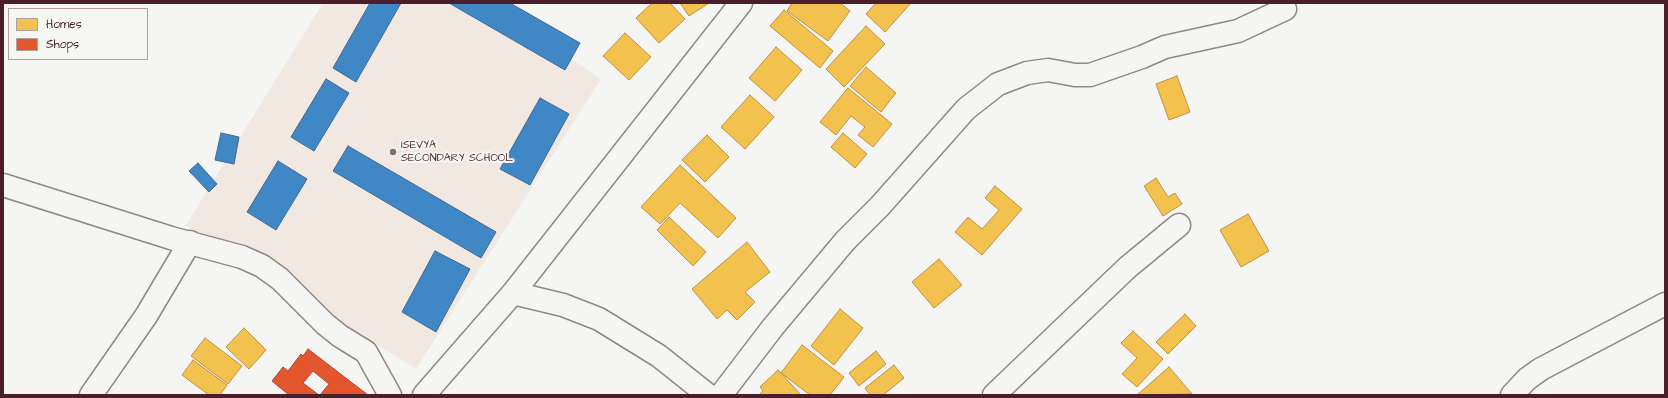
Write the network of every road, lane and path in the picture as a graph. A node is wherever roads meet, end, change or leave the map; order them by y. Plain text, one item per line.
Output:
1 (741, 3) edge
2 (1285, 9) dead end
3 (3, 185) edge
4 (1180, 225) dead end
5 (190, 242) junction
6 (513, 293) junction
7 (1665, 304) edge
8 (91, 395) edge
9 (390, 395) edge
10 (424, 395) edge
11 (708, 395) edge
12 (722, 395) edge
13 (994, 395) edge
14 (1512, 395) edge

1 - 6 street
2 - 12 street
3 - 5 street
4 - 13 street
5 - 8 street
5 - 9 street
6 - 10 street
6 - 11 street
7 - 14 street

